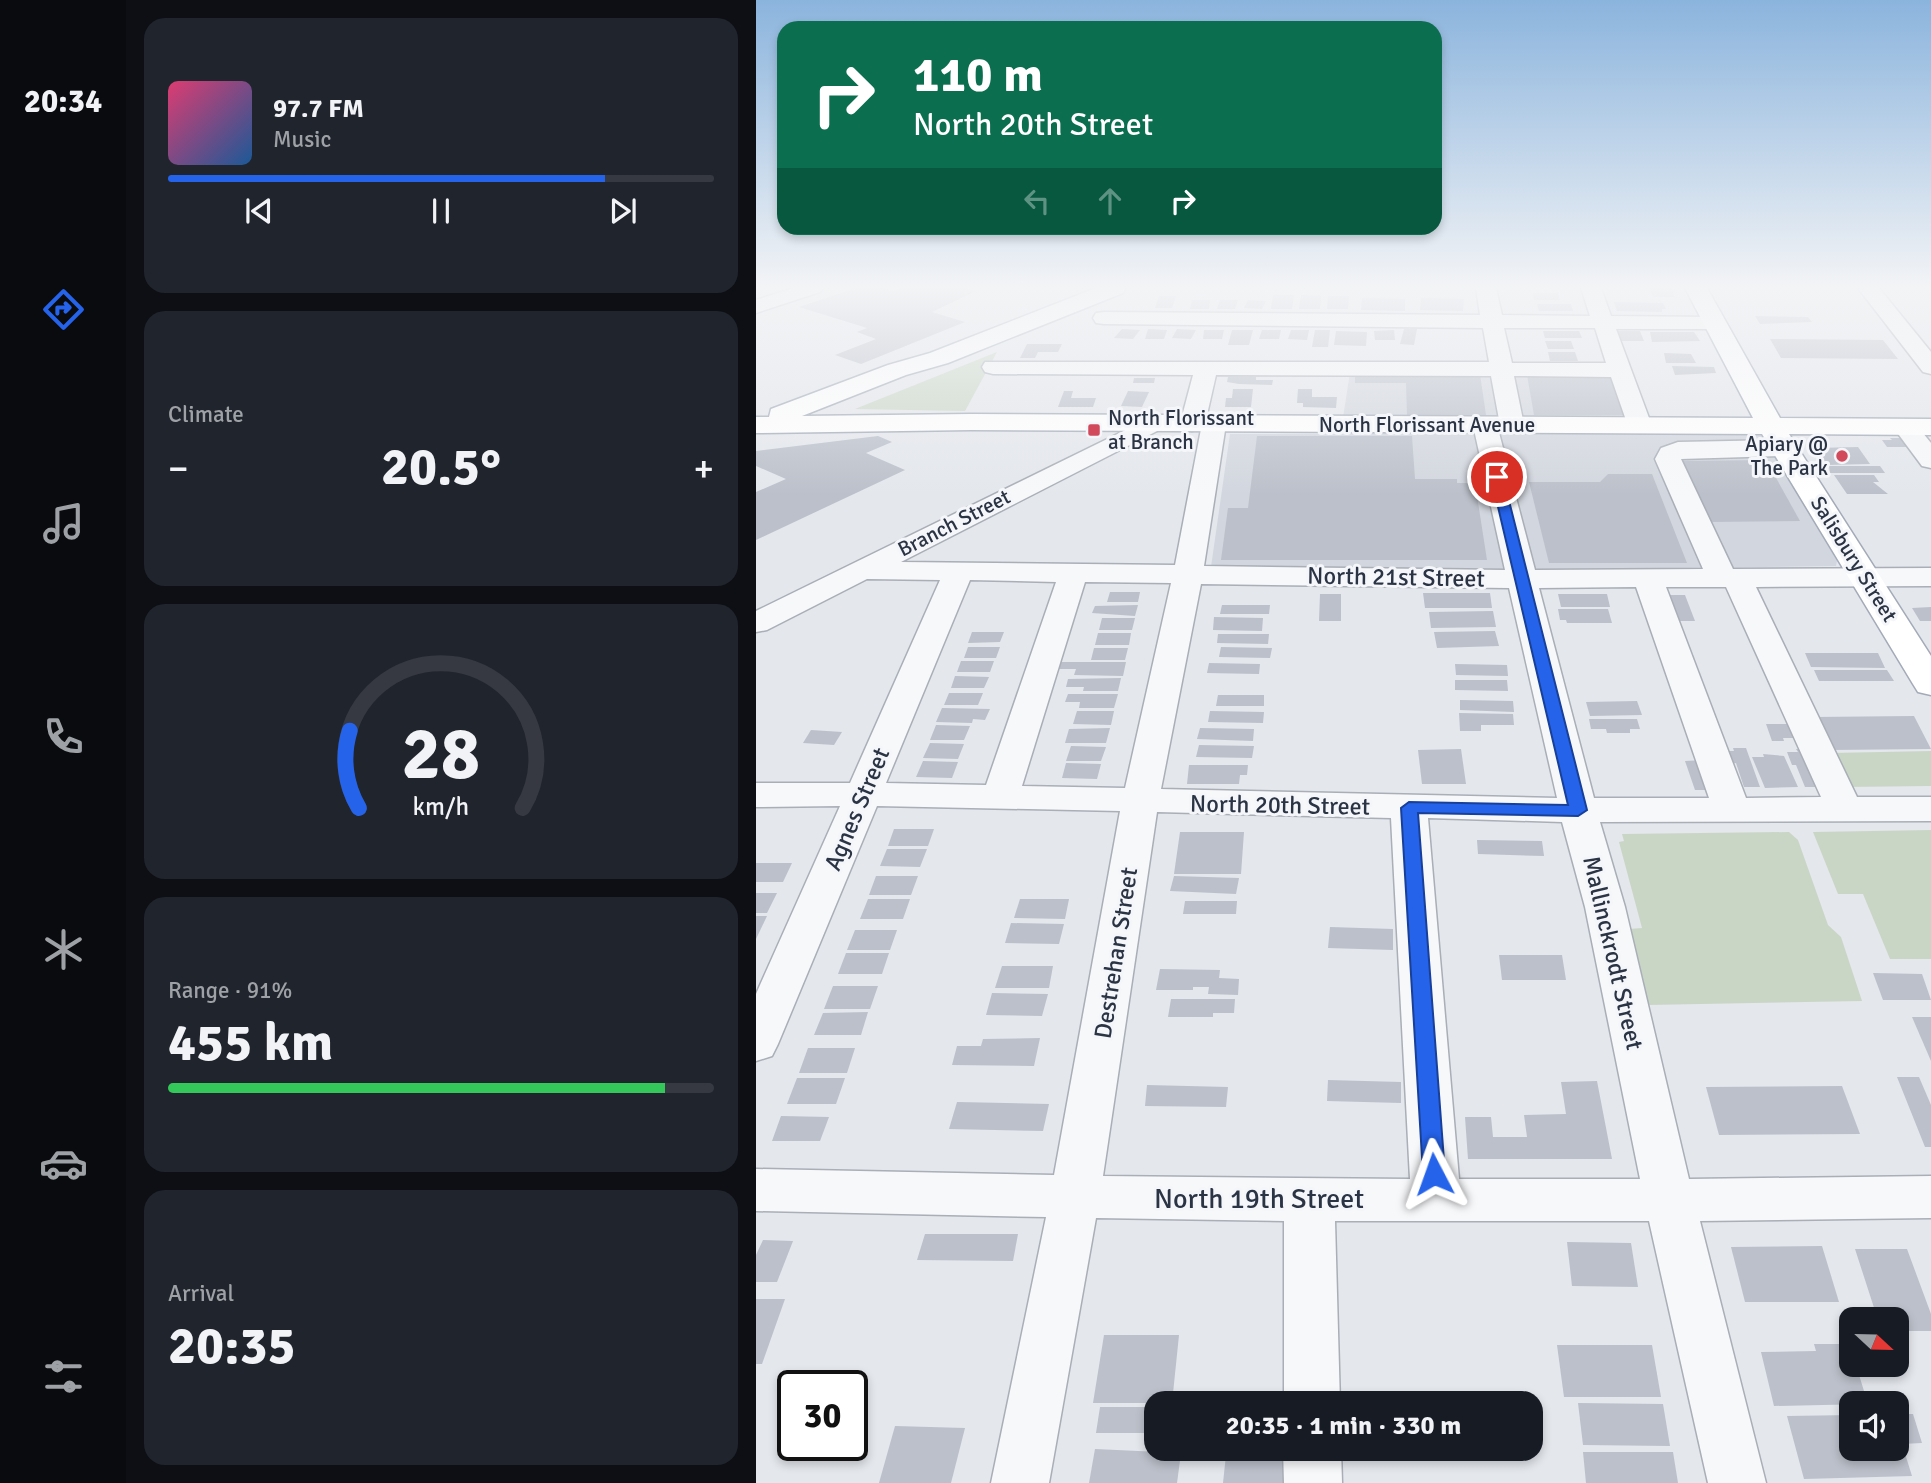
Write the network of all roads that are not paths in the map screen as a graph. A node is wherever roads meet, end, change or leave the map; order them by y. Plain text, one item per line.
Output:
1 (1500, 357) edge
2 (1616, 357) edge
3 (1733, 357) edge
4 (939, 358) joint
5 (993, 367) dead end
6 (1206, 368) junction
7 (1502, 369) junction
8 (1620, 370) junction
9 (923, 423) junction
10 (792, 424) junction
11 (1152, 424) junction
12 (1203, 424) junction
13 (756, 425) edge
14 (1498, 425) junction
15 (1640, 426) junction
16 (1918, 427) edge
17 (1777, 437) junction
18 (756, 440) edge
19 (1931, 460) edge
20 (862, 570) junction
21 (958, 573) junction
22 (1073, 574) junction
23 (1188, 575) junction
24 (1866, 577) junction
25 (1931, 577) edge
26 (1648, 578) junction
27 (1730, 578) junction
28 (1521, 579) junction
29 (764, 611) edge
30 (1931, 684) edge
31 (864, 794) junction
32 (756, 795) edge
33 (1000, 798) junction
34 (1140, 802) junction
35 (1409, 808) junction
36 (1931, 809) edge
37 (1578, 810) junction
38 (1732, 810) junction
39 (1846, 810) junction
40 (756, 1045) edge
41 (756, 1190) edge
42 (1931, 1197) edge
43 (1075, 1198) junction
44 (1309, 1200) junction
45 (1436, 1201) junction
46 (1670, 1202) junction
47 (1312, 1391) edge
48 (1312, 1461) edge
49 (1020, 1483) edge
50 (1313, 1483) edge
51 (1737, 1483) edge

1 - 7 street, Mallinckrodt Street
2 - 8 street
3 - 17 main road, Salisbury Street
4 - 10 main road
4 - 13 main road
5 - 6 street
6 - 7 street
6 - 12 street
7 - 8 street
7 - 14 street, Mallinckrodt Street
8 - 15 street
9 - 10 main road, North Florissant Avenue
9 - 11 main road, North Florissant Avenue
9 - 18 main road, North Florissant Avenue
10 - 13 main road, North Florissant Avenue
10 - 18 main road
11 - 12 main road, North Florissant Avenue
11 - 20 street, Branch Street
12 - 14 main road, North Florissant Avenue
12 - 23 street, Destrehan Street
14 - 15 main road, North Florissant Avenue
14 - 28 street, Mallinckrodt Street
15 - 17 main road, North Florissant Avenue
16 - 17 main road, North Florissant Avenue
16 - 19 street
17 - 24 main road, Salisbury Street
17 - 27 street
20 - 21 street, North 21st Street
20 - 29 street, Branch Street
21 - 22 street, North 21st Street
21 - 31 street, Agnes Street
22 - 23 street, North 21st Street
22 - 33 street
23 - 28 street, North 21st Street
23 - 34 street, Destrehan Street
24 - 25 street, North 21st Street
24 - 27 street, North 21st Street
24 - 30 main road, Salisbury Street
26 - 27 street, North 21st Street
26 - 28 street, North 21st Street
26 - 38 street
27 - 39 street
28 - 37 street, Mallinckrodt Street
31 - 32 street, North 20th Street
31 - 33 street, North 20th Street
31 - 40 street, Agnes Street
33 - 34 street, North 20th Street
34 - 35 street, North 20th Street
34 - 43 street, Destrehan Street
35 - 37 street, North 20th Street
35 - 45 street
36 - 39 street, North 20th Street
37 - 38 street, North 20th Street
37 - 46 street, Mallinckrodt Street
38 - 39 street, North 20th Street
41 - 43 street, North 19th Street
42 - 46 street, North 19th Street
43 - 44 street, North 19th Street
43 - 49 street, Destrehan Street
44 - 45 street, North 19th Street
44 - 47 street
45 - 46 street, North 19th Street
46 - 51 street, Mallinckrodt Street
48 - 50 street

